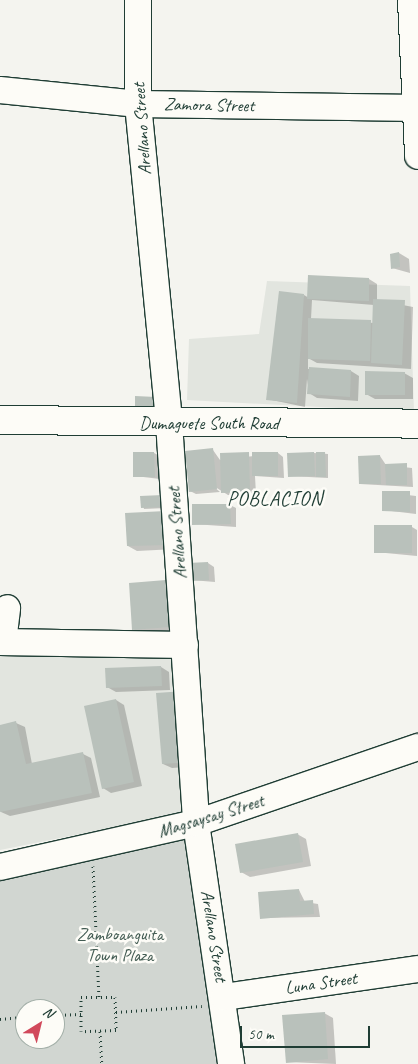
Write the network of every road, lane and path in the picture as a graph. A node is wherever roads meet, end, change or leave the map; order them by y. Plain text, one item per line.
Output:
1 (138, 0) edge
2 (410, 0) edge
3 (0, 90) edge
4 (138, 104) junction
5 (416, 108) edge
6 (418, 156) edge
7 (0, 420) edge
8 (169, 423) junction
9 (418, 424) edge
10 (7, 608) dead end
11 (2, 642) edge
12 (185, 645) junction
13 (418, 747) edge
14 (196, 823) junction
15 (92, 848) junction
16 (0, 867) edge
17 (418, 969) edge
18 (98, 997) junction
19 (224, 1001) junction
20 (116, 1012) junction
21 (81, 1014) junction
22 (65, 1015) edge
23 (15, 1018) edge
24 (0, 1019) edge
25 (100, 1031) junction
26 (102, 1064) edge
27 (230, 1064) edge

1 - 4 street, Arellano Street
2 - 5 street
3 - 4 street, Zamora Street
4 - 5 street, Zamora Street
4 - 8 street, Arellano Street
5 - 6 street
7 - 8 highway, Dumaguete South Road
8 - 9 highway, Dumaguete South Road
8 - 12 street, Arellano Street
10 - 11 street
11 - 12 street
12 - 14 street, Arellano Street
13 - 14 street, Magsaysay Street
14 - 15 street, Magsaysay Street
14 - 19 street, Arellano Street
15 - 16 street, Magsaysay Street
15 - 18 path
17 - 19 street, Luna Street
18 - 20 path
18 - 21 path
19 - 20 path
19 - 27 street, Arellano Street
20 - 25 path
21 - 22 path
21 - 25 path
23 - 24 path
25 - 26 path

